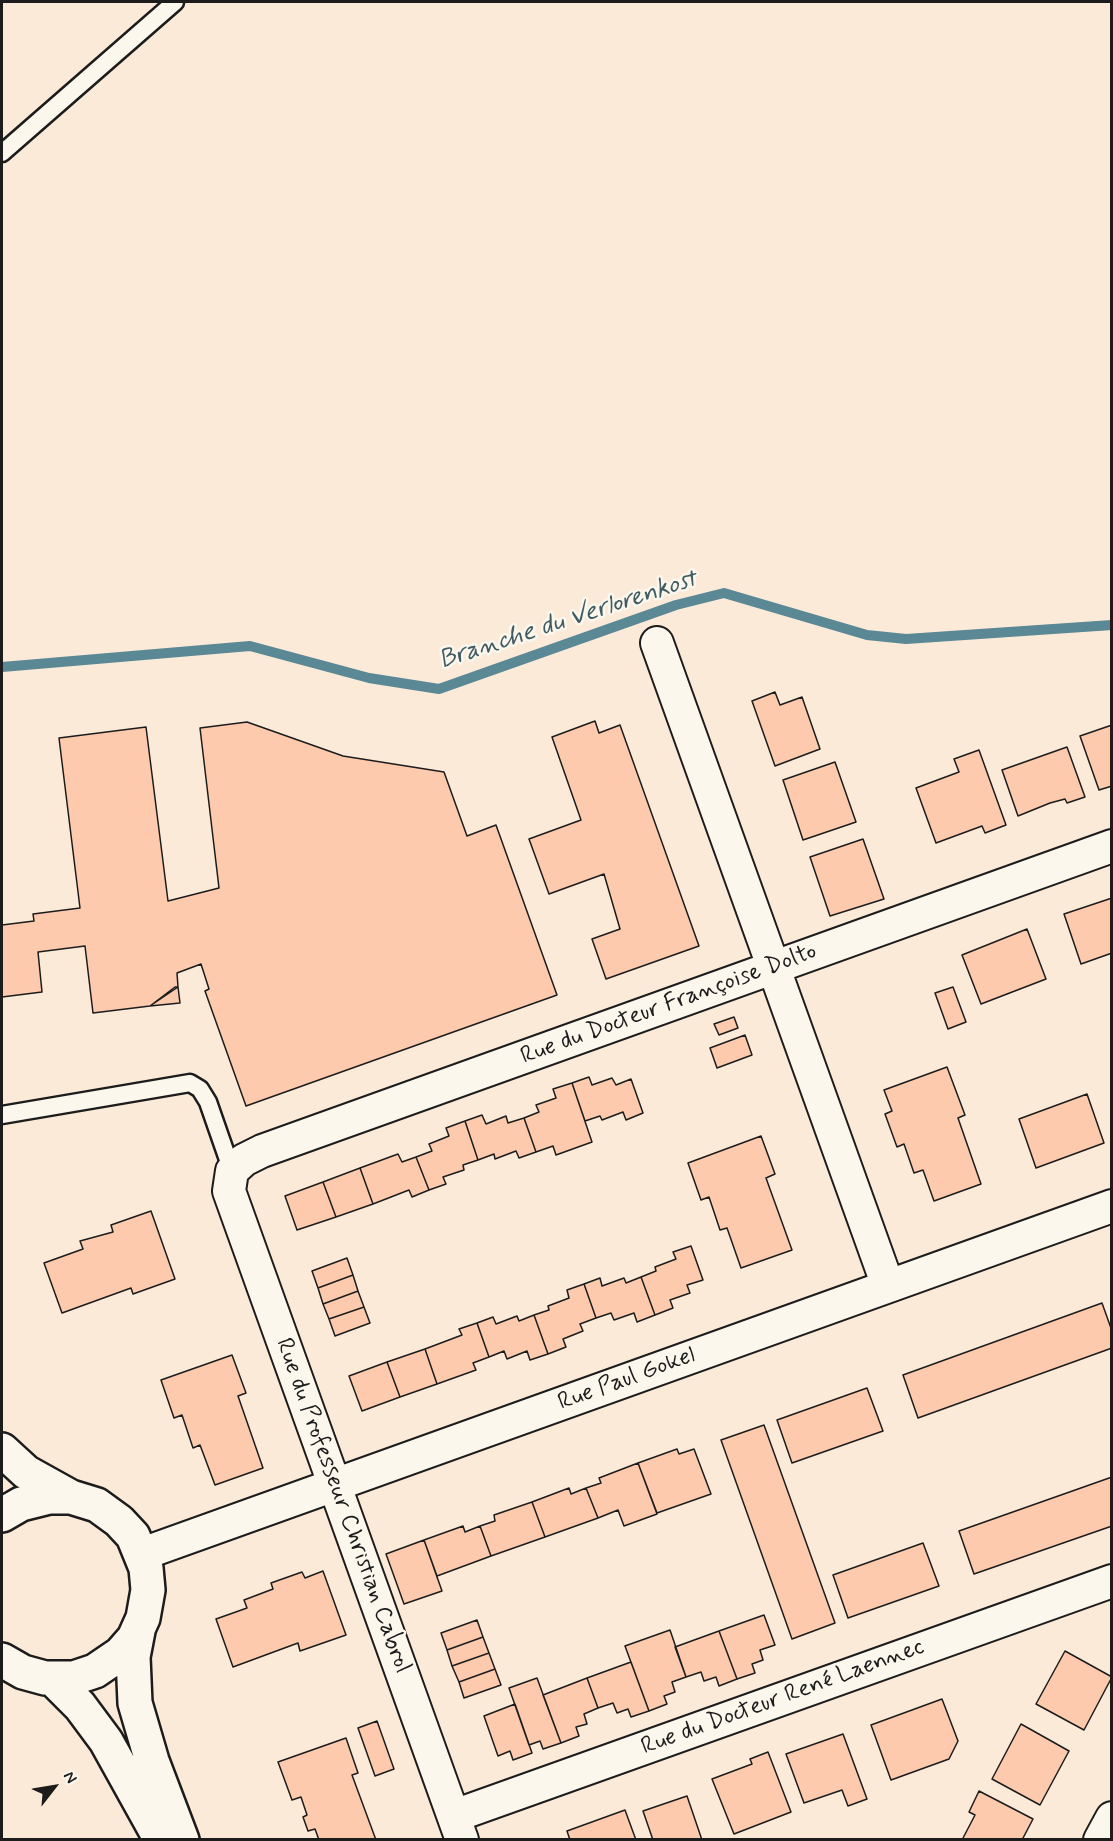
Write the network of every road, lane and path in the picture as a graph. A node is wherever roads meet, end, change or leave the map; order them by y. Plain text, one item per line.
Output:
1 (175, 2) edge
2 (2, 153) edge
3 (657, 642) dead end
4 (1112, 846) edge
5 (774, 967) junction
6 (2, 1115) edge
7 (232, 1172) junction
8 (1112, 1206) edge
9 (888, 1286) junction
10 (2, 1450) edge
11 (334, 1485) junction
12 (71, 1497) junction
13 (2, 1515) edge
14 (142, 1554) junction
15 (1112, 1581) edge
16 (138, 1631) junction
17 (2, 1661) edge
18 (53, 1679) junction
19 (1112, 1818) edge
20 (458, 1828) edge
21 (161, 1839) edge
22 (182, 1839) edge
23 (1100, 1839) edge

1 - 2 lane
3 - 5 street
4 - 5 street, Rue du Docteur Françoise Dolto
5 - 7 street, Rue du Docteur Françoise Dolto
5 - 9 street
6 - 7 lane
7 - 11 street, Rue du Professeur Christian Cabrol
8 - 9 street, Rue Paul Gokel
9 - 11 street, Rue Paul Gokel
10 - 12 street
11 - 14 street, Rue Paul Gokel
11 - 20 street, Rue du Professeur Christian Cabrol
12 - 13 street
12 - 14 street
14 - 16 street
15 - 20 street, Rue du Docteur René Laennec
16 - 18 street
16 - 22 street
17 - 18 street
18 - 21 street
19 - 23 street

